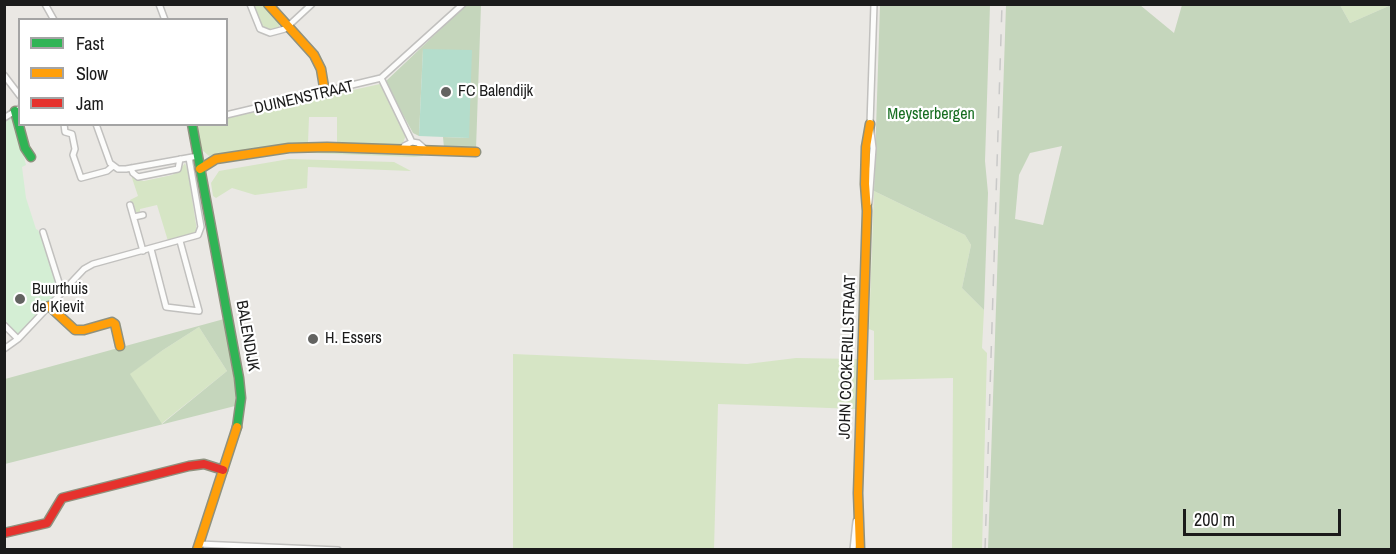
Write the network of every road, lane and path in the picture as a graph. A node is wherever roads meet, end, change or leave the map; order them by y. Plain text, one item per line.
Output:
1 (45, 4) edge
2 (250, 4) edge
3 (268, 4) edge
4 (312, 4) edge
5 (463, 4) edge
6 (874, 4) edge
7 (53, 18) edge
8 (288, 26) junction
9 (4, 75) edge
10 (381, 78) junction
11 (18, 93) edge
12 (325, 93) junction
13 (17, 110) edge
14 (228, 115) edge
15 (4, 118) edge
16 (870, 124) joint
17 (20, 126) edge
18 (64, 126) edge
19 (97, 126) edge
20 (192, 126) edge
21 (412, 142) junction
22 (403, 150) junction
23 (427, 151) junction
24 (476, 152) dead end
25 (31, 157) dead end
26 (193, 157) junction
27 (180, 159) junction
28 (113, 166) junction
29 (131, 168) junction
30 (201, 169) junction
31 (130, 205) dead end
32 (143, 214) dead end
33 (134, 217) junction
34 (43, 232) dead end
35 (201, 232) junction
36 (212, 234) junction
37 (180, 241) junction
38 (151, 249) junction
39 (142, 251) junction
40 (62, 292) junction
41 (49, 306) junction
42 (4, 325) edge
43 (18, 339) junction
44 (120, 346) dead end
45 (4, 349) edge
46 (224, 470) junction
47 (858, 504) junction
48 (4, 533) edge
49 (198, 547) edge
50 (338, 549) edge
51 (853, 549) edge
52 (860, 549) edge

1 - 7 street
2 - 8 street
3 - 8 street
4 - 8 street
5 - 10 street, DUINENSTRAAT
6 - 16 street, JOHN COCKERILLSTRAAT
8 - 12 street
9 - 11 street
10 - 12 street, DUINENSTRAAT
10 - 21 street
12 - 14 street, DUINENSTRAAT
13 - 15 street
16 - 47 street, JOHN COCKERILLSTRAAT
17 - 25 street
18 - 28 street
19 - 28 street
20 - 26 street, BALENDIJK
21 - 22 street
21 - 23 street
22 - 23 street
22 - 30 street
23 - 24 street
26 - 27 street
26 - 30 street, BALENDIJK
26 - 35 street
27 - 29 street
27 - 29 street
28 - 29 street
30 - 36 street, BALENDIJK
31 - 33 street
32 - 33 street
33 - 39 street
34 - 40 street
35 - 36 street
35 - 37 street
36 - 46 street, BALENDIJK
37 - 38 street
37 - 38 street
38 - 39 street
39 - 40 street
40 - 41 street
41 - 43 street
41 - 44 street
42 - 43 street
43 - 45 street
46 - 48 street
46 - 49 street, BALENDIJK
47 - 51 street, JOHN COCKERILLSTRAAT
47 - 52 street, JOHN COCKERILLSTRAAT
49 - 50 street

